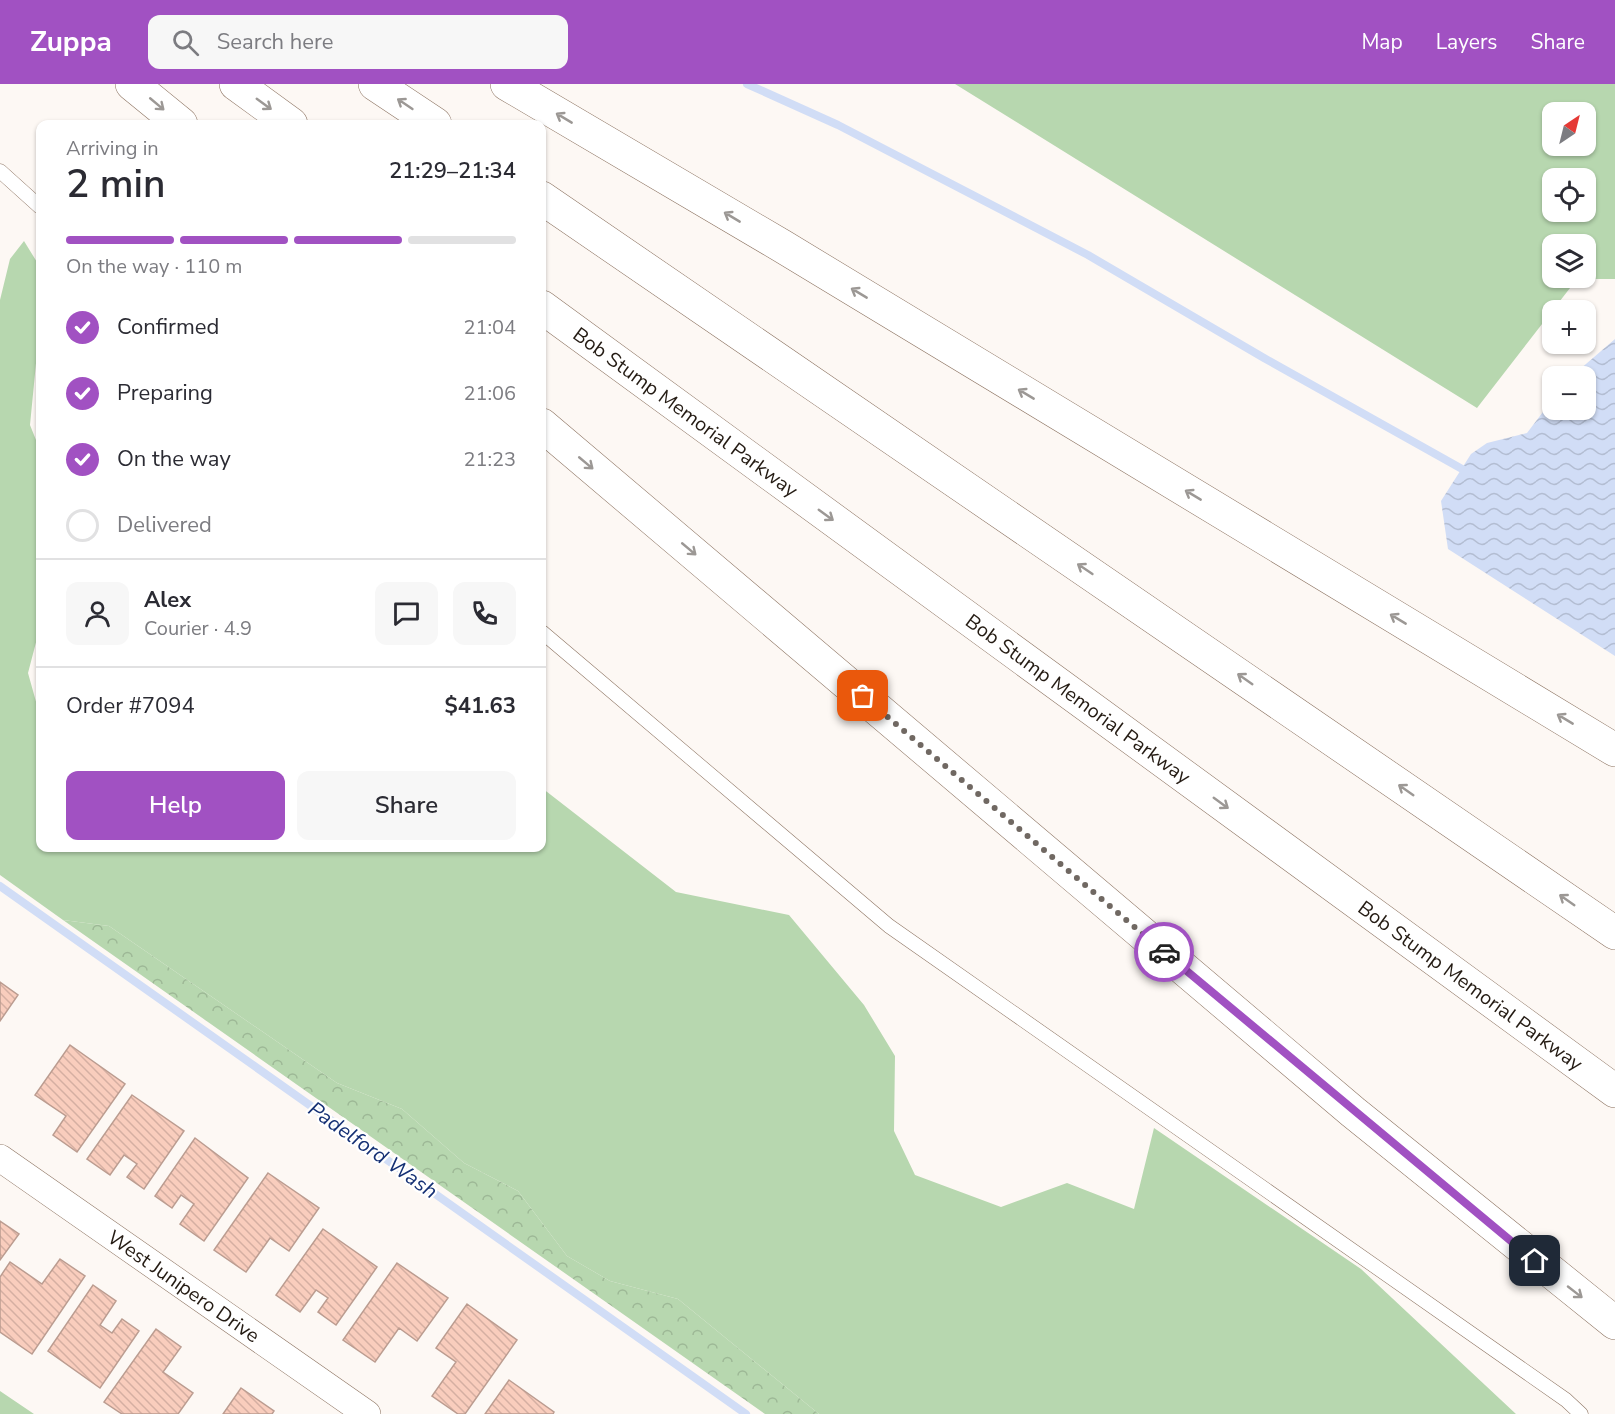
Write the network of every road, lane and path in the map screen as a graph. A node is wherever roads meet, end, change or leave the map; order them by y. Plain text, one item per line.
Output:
1 (132, 84) edge
2 (236, 84) edge
3 (375, 84) edge
4 (507, 84) edge
5 (176, 120) edge
6 (286, 120) edge
7 (429, 120) edge
8 (0, 171) edge
9 (546, 201) edge
10 (36, 203) edge
11 (546, 310) edge
12 (546, 429) edge
13 (546, 635) edge
14 (1615, 750) edge
15 (1615, 933) edge
16 (1615, 1091) edge
17 (0, 1158) edge
18 (1615, 1323) edge
19 (367, 1414) edge
20 (1581, 1414) edge

1 -> 5 highway
2 -> 6 highway
7 -> 3 highway
14 -> 4 highway
8 - 10 lane
15 -> 9 highway
11 -> 16 highway, Bob Stump Memorial Parkway
12 -> 18 highway
13 - 20 lane
17 - 19 street, West Junipero Drive

